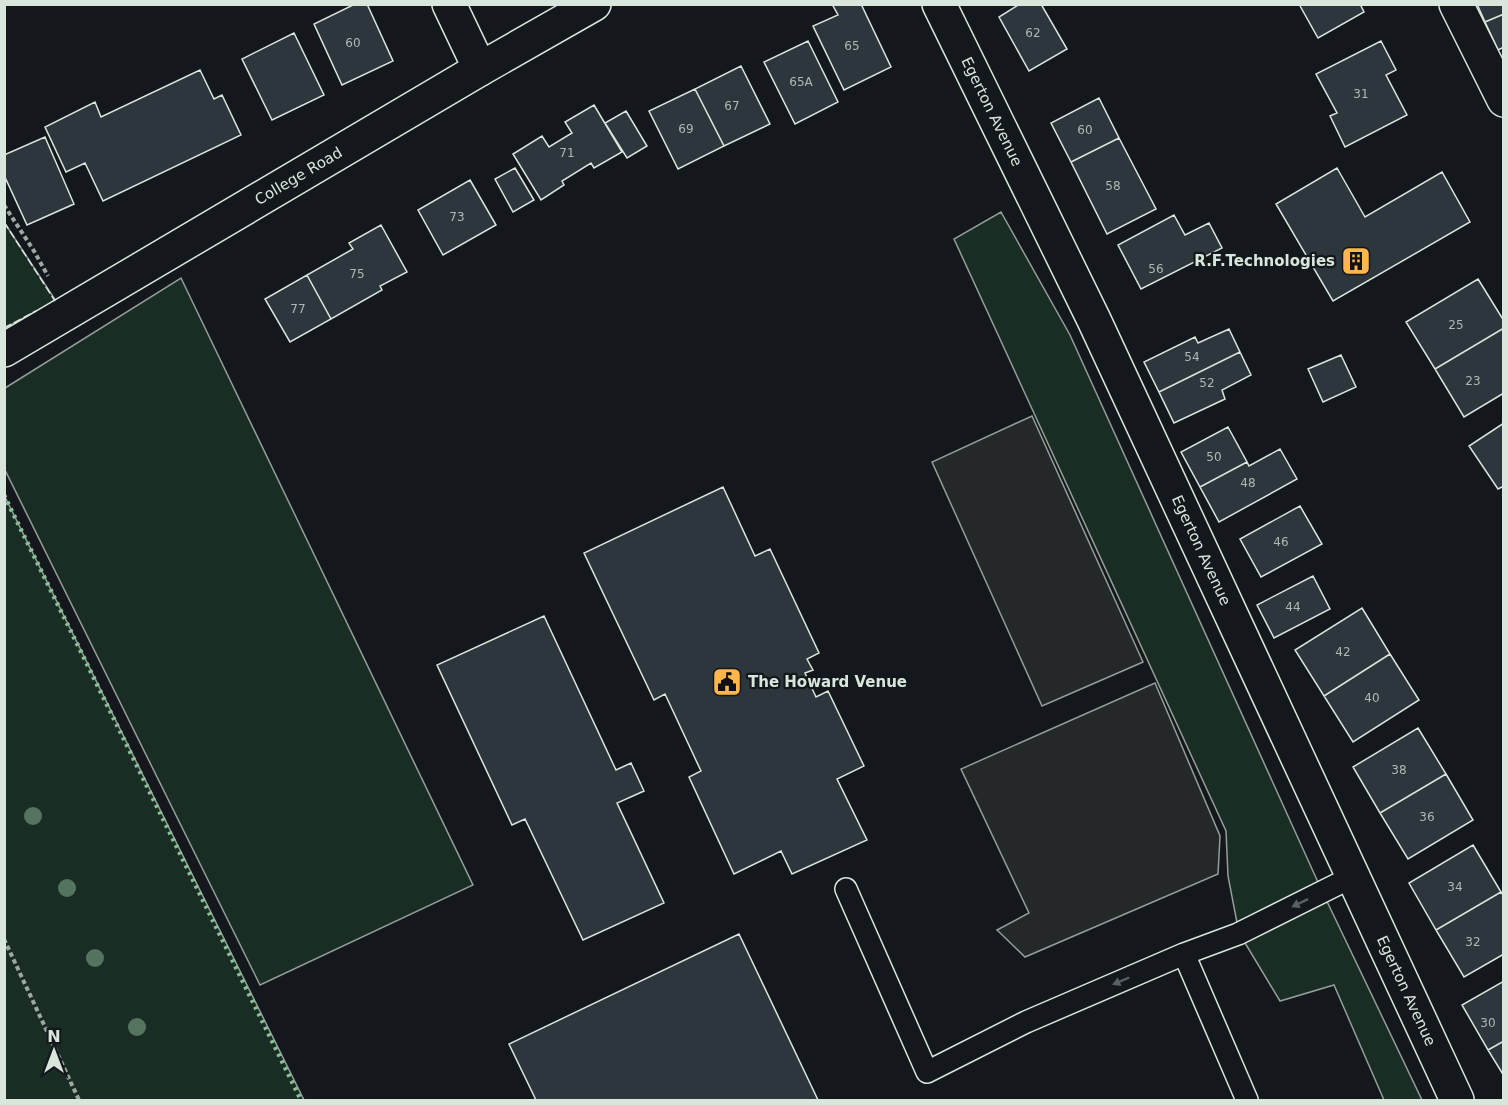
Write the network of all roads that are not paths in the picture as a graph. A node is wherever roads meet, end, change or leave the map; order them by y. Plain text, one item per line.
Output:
1 (449, 4) edge
2 (594, 4) edge
3 (939, 4) edge
4 (1456, 4) edge
5 (480, 69) junction
6 (1503, 99) edge
7 (4, 350) edge
8 (1352, 877) junction
9 (846, 889) dead end
10 (1184, 954) junction
11 (1247, 1101) edge
12 (1457, 1101) edge

1 - 5 street
2 - 5 street, College Road
3 - 8 street, Egerton Avenue
4 - 6 street
5 - 7 street, College Road
8 -> 10 lane
8 - 12 street, Egerton Avenue
10 -> 9 lane
10 - 11 lane

